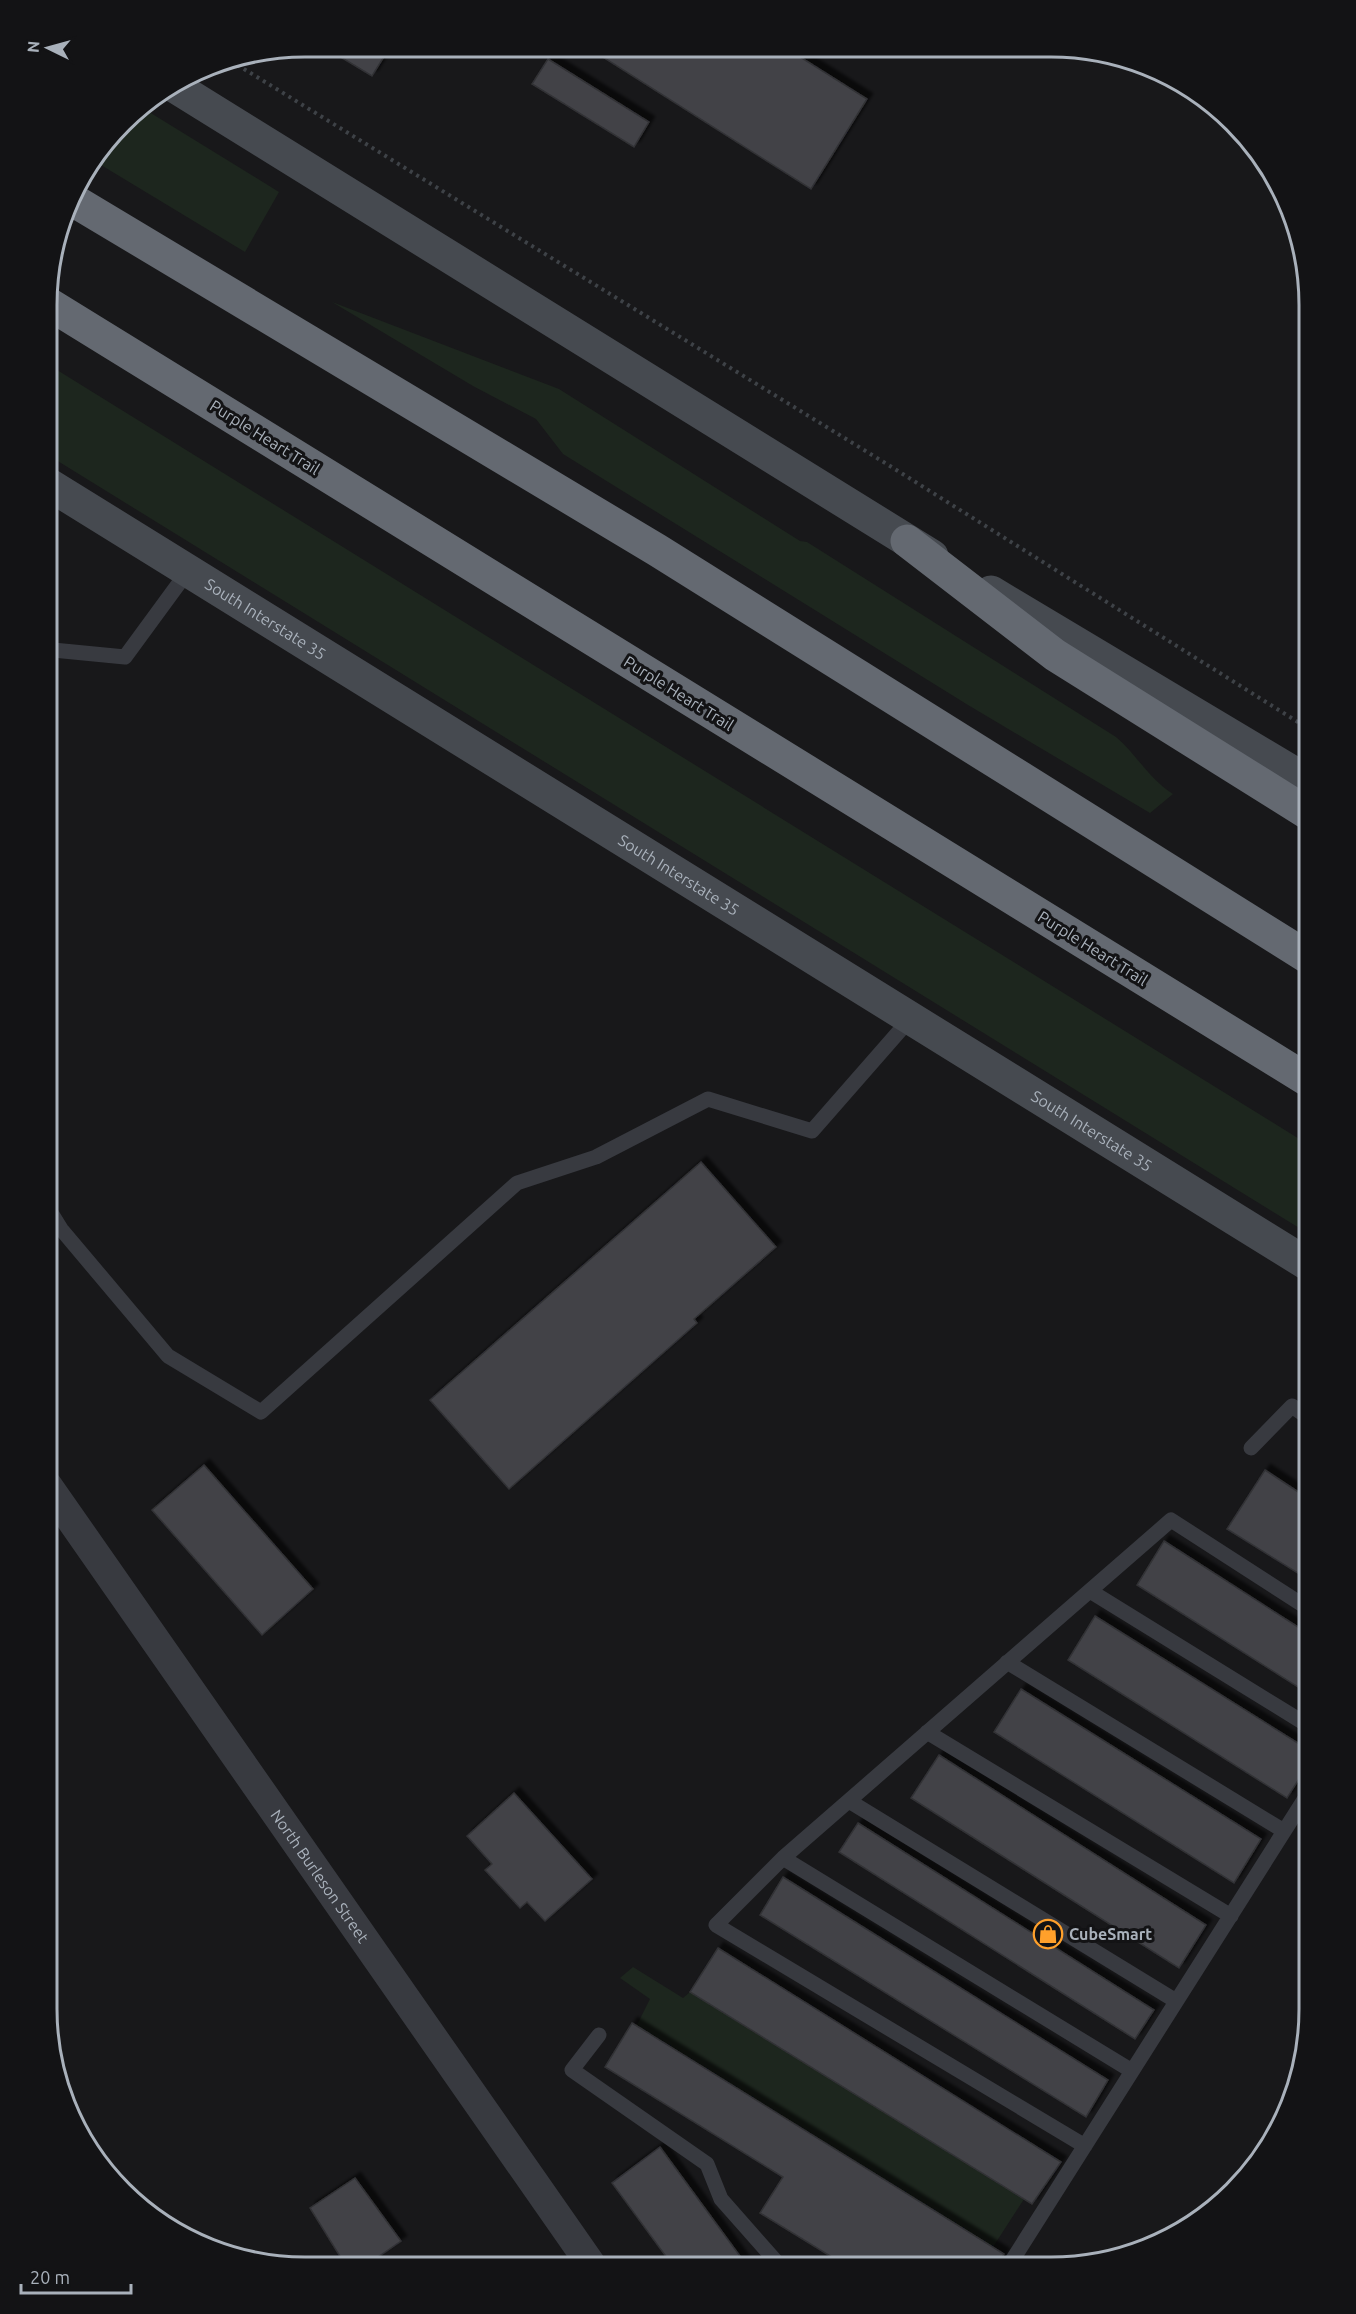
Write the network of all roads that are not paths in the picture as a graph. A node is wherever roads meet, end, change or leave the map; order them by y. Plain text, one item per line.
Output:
1 (181, 90) edge
2 (79, 204) edge
3 (57, 309) edge
4 (57, 490) edge
5 (907, 541) junction
6 (188, 571) junction
7 (57, 650) edge
8 (1299, 776) edge
9 (1299, 808) edge
10 (1299, 952) edge
11 (910, 1019) junction
12 (1299, 1075) edge
13 (57, 1223) edge
14 (1299, 1259) edge
15 (1299, 1411) edge
16 (1251, 1448) dead end
17 (57, 1499) edge
18 (1090, 1590) junction
19 (1299, 1603) edge
20 (1007, 1662) junction
21 (1299, 1720) edge
22 (927, 1732) junction
23 (849, 1801) junction
24 (1299, 1808) edge
25 (1284, 1832) junction
26 (783, 1858) junction
27 (1231, 1916) junction
28 (1176, 2001) junction
29 (599, 2035) dead end
30 (1132, 2071) junction
31 (1085, 2146) junction
32 (586, 2257) edge
33 (772, 2257) edge
34 (1014, 2257) edge

1 - 5 main road
2 - 10 highway
3 - 12 highway, Purple Heart Trail
4 - 6 main road, South Interstate 35
5 - 8 main road
5 - 9 highway
6 - 7 lane
6 - 11 main road, South Interstate 35
11 - 13 lane
11 - 14 main road, South Interstate 35
15 - 16 lane
17 - 32 street, North Burleson Street
18 - 19 lane
18 - 20 lane
18 - 21 lane
20 - 22 lane
20 - 25 lane
22 - 23 lane
22 - 27 lane
23 - 26 lane
23 - 28 lane
24 - 25 lane
25 - 27 lane
26 - 30 lane
26 - 31 lane
27 - 28 lane
28 - 30 lane
29 - 33 lane
30 - 31 lane
31 - 34 lane

